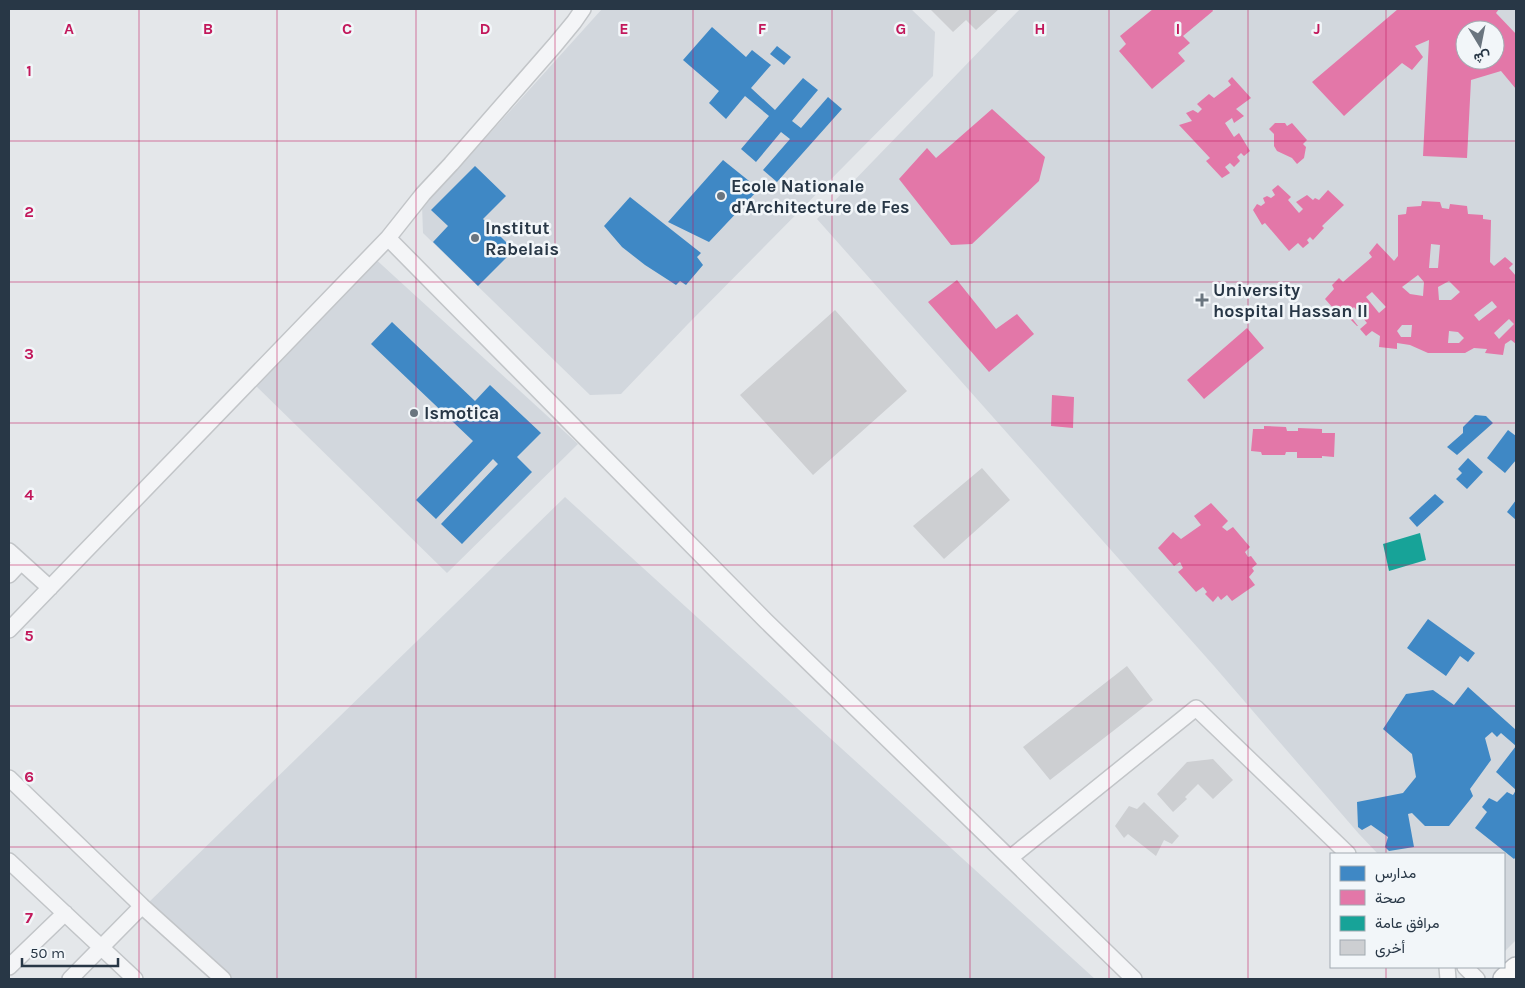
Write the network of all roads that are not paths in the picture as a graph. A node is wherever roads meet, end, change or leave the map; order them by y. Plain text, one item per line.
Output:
1 (583, 9) edge
2 (388, 238) junction
3 (9, 551) edge
4 (21, 562) junction
5 (9, 575) edge
6 (50, 588) junction
7 (9, 630) edge
8 (9, 778) edge
9 (1347, 853) edge
10 (1010, 858) junction
11 (9, 861) edge
12 (142, 906) junction
13 (65, 913) junction
14 (101, 948) junction
15 (12, 958) edge
16 (1466, 968) edge
17 (1516, 968) edge
18 (70, 979) edge
19 (135, 979) edge
20 (223, 979) edge
21 (1134, 979) edge
22 (1478, 979) edge
23 (1504, 979) edge

1 - 2 street
2 - 6 street
2 - 10 street
3 - 4 street
4 - 5 street
4 - 6 street
6 - 7 street
8 - 12 street
9 - 10 street
10 - 21 street
11 - 13 street
12 - 14 street
12 - 20 street
13 - 14 street
13 - 15 street
14 - 18 street
14 - 19 street
16 - 22 street
17 - 23 highway

